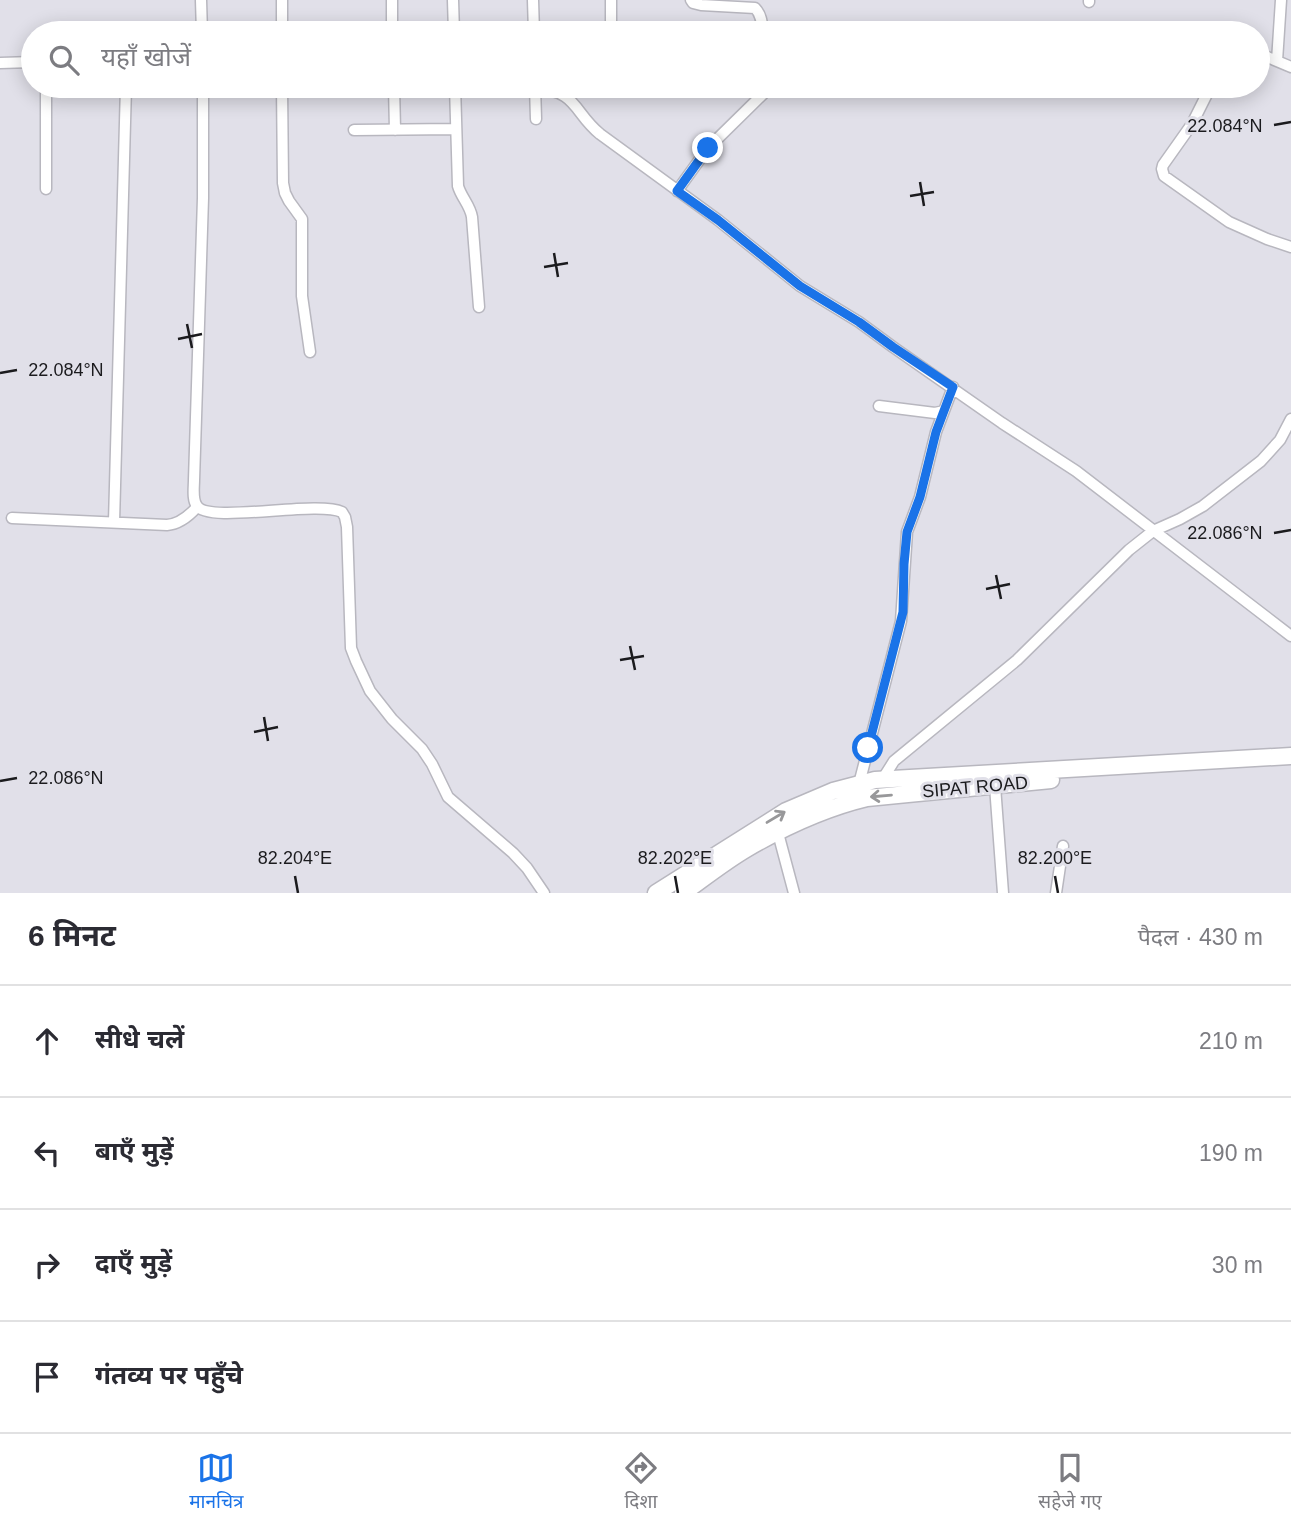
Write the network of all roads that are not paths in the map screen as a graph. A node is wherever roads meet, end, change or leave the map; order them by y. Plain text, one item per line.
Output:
1 (201, 0) edge
2 (282, 0) edge
3 (392, 0) edge
4 (453, 0) edge
5 (533, 0) edge
6 (611, 0) edge
7 (691, 0) edge
8 (1281, 0) edge
9 (202, 21) edge
10 (282, 21) edge
11 (392, 21) edge
12 (454, 21) edge
13 (534, 21) edge
14 (611, 21) edge
15 (761, 21) edge
16 (1270, 58) edge
17 (1278, 61) junction
18 (0, 62) edge
19 (21, 62) edge
20 (1291, 67) edge
21 (46, 98) edge
22 (126, 98) edge
23 (203, 98) edge
24 (282, 98) edge
25 (394, 98) edge
26 (455, 98) edge
27 (535, 98) edge
28 (568, 98) edge
29 (759, 98) edge
30 (1205, 98) edge
31 (536, 119) dead end
32 (456, 129) junction
33 (354, 130) dead end
34 (395, 130) junction
35 (46, 189) dead end
36 (677, 191) junction
37 (1291, 247) edge
38 (479, 307) dead end
39 (310, 352) dead end
40 (953, 387) junction
41 (879, 406) dead end
42 (943, 411) junction
43 (1291, 419) edge
44 (197, 508) junction
45 (12, 518) dead end
46 (114, 522) junction
47 (1153, 531) junction
48 (1291, 636) edge
49 (1291, 756) edge
50 (1291, 765) edge
51 (882, 780) junction
52 (859, 784) junction
53 (995, 786) junction
54 (778, 833) junction
55 (1063, 846) dead end
56 (544, 893) edge
57 (656, 893) edge
58 (683, 893) edge
59 (794, 893) edge
60 (1003, 893) edge
61 (1056, 893) edge

1 - 9 street
2 - 10 street
3 - 11 street
4 - 12 street
5 - 13 street
6 - 14 street
7 - 15 street
8 - 17 street
16 - 17 street
17 - 20 street
18 - 19 street
21 - 35 street
22 - 46 street
23 - 44 street
24 - 39 street
25 - 34 street
26 - 32 street
27 - 31 street
28 - 36 street
29 - 36 street
30 - 37 street
32 - 34 street
32 - 38 street
33 - 34 street
36 - 40 street
40 - 42 street
40 - 47 street
41 - 42 street
42 - 52 street
43 - 47 street
44 - 46 street
44 - 56 street
45 - 46 street
47 - 48 street
47 - 51 street
49 - 51 highway
50 - 53 highway, SIPAT ROAD
51 - 52 highway
57 -> 52 highway
53 -> 54 highway, SIPAT ROAD
53 - 60 street
54 - 58 highway, SIPAT ROAD
54 - 59 street
55 - 61 street

